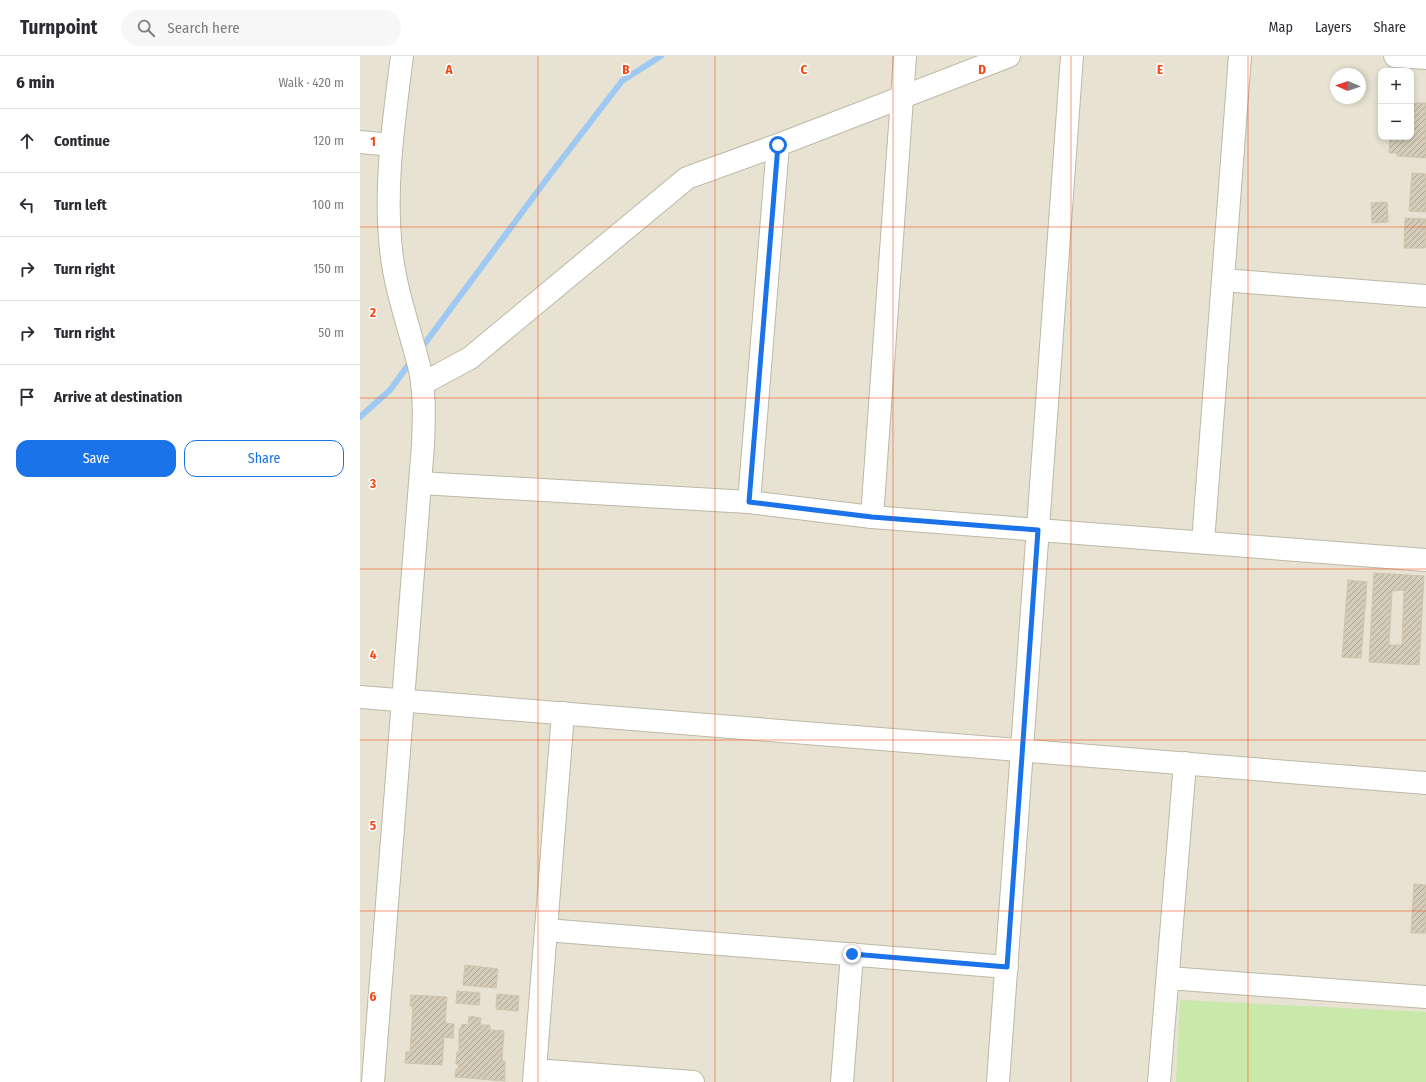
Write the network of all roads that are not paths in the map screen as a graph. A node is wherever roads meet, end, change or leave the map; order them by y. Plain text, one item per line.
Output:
1 (402, 56) edge
2 (905, 56) edge
3 (1009, 56) edge
4 (1072, 56) edge
5 (1240, 56) edge
6 (1395, 56) edge
7 (1426, 58) edge
8 (902, 96) junction
9 (360, 142) edge
10 (391, 145) junction
11 (778, 145) junction
12 (1223, 280) junction
13 (1426, 296) edge
14 (421, 377) junction
15 (420, 483) junction
16 (749, 502) junction
17 (872, 517) junction
18 (1038, 530) junction
19 (1203, 542) junction
20 (1426, 560) edge
21 (360, 697) edge
22 (403, 700) junction
23 (563, 713) junction
24 (1022, 750) junction
25 (1185, 763) junction
26 (1426, 783) edge
27 (546, 930) junction
28 (852, 954) junction
29 (1007, 967) junction
30 (1168, 978) junction
31 (1426, 997) edge
32 (534, 1076) edge
33 (372, 1082) edge
34 (693, 1082) edge
35 (842, 1082) edge
36 (998, 1082) edge
37 (1159, 1082) edge

1 - 10 street
2 - 8 street
3 - 8 street
4 - 18 street
5 - 12 street
6 - 7 street
8 - 11 street
8 - 17 street
9 - 10 street
10 - 14 street
11 - 14 street
11 - 16 street
12 - 13 street
12 - 19 street
14 - 15 street
15 - 16 street
15 - 22 street
16 - 17 street
17 - 18 street
18 - 19 street
18 - 24 street
19 - 20 street
21 - 22 street
22 - 23 street
22 - 33 street
23 - 24 street
23 - 27 street
24 - 25 street
24 - 29 street
25 - 26 street
25 - 30 street
27 - 28 street
27 - 32 street
28 - 29 street
28 - 35 street
29 - 36 street
30 - 31 street
30 - 37 street
32 - 34 street

